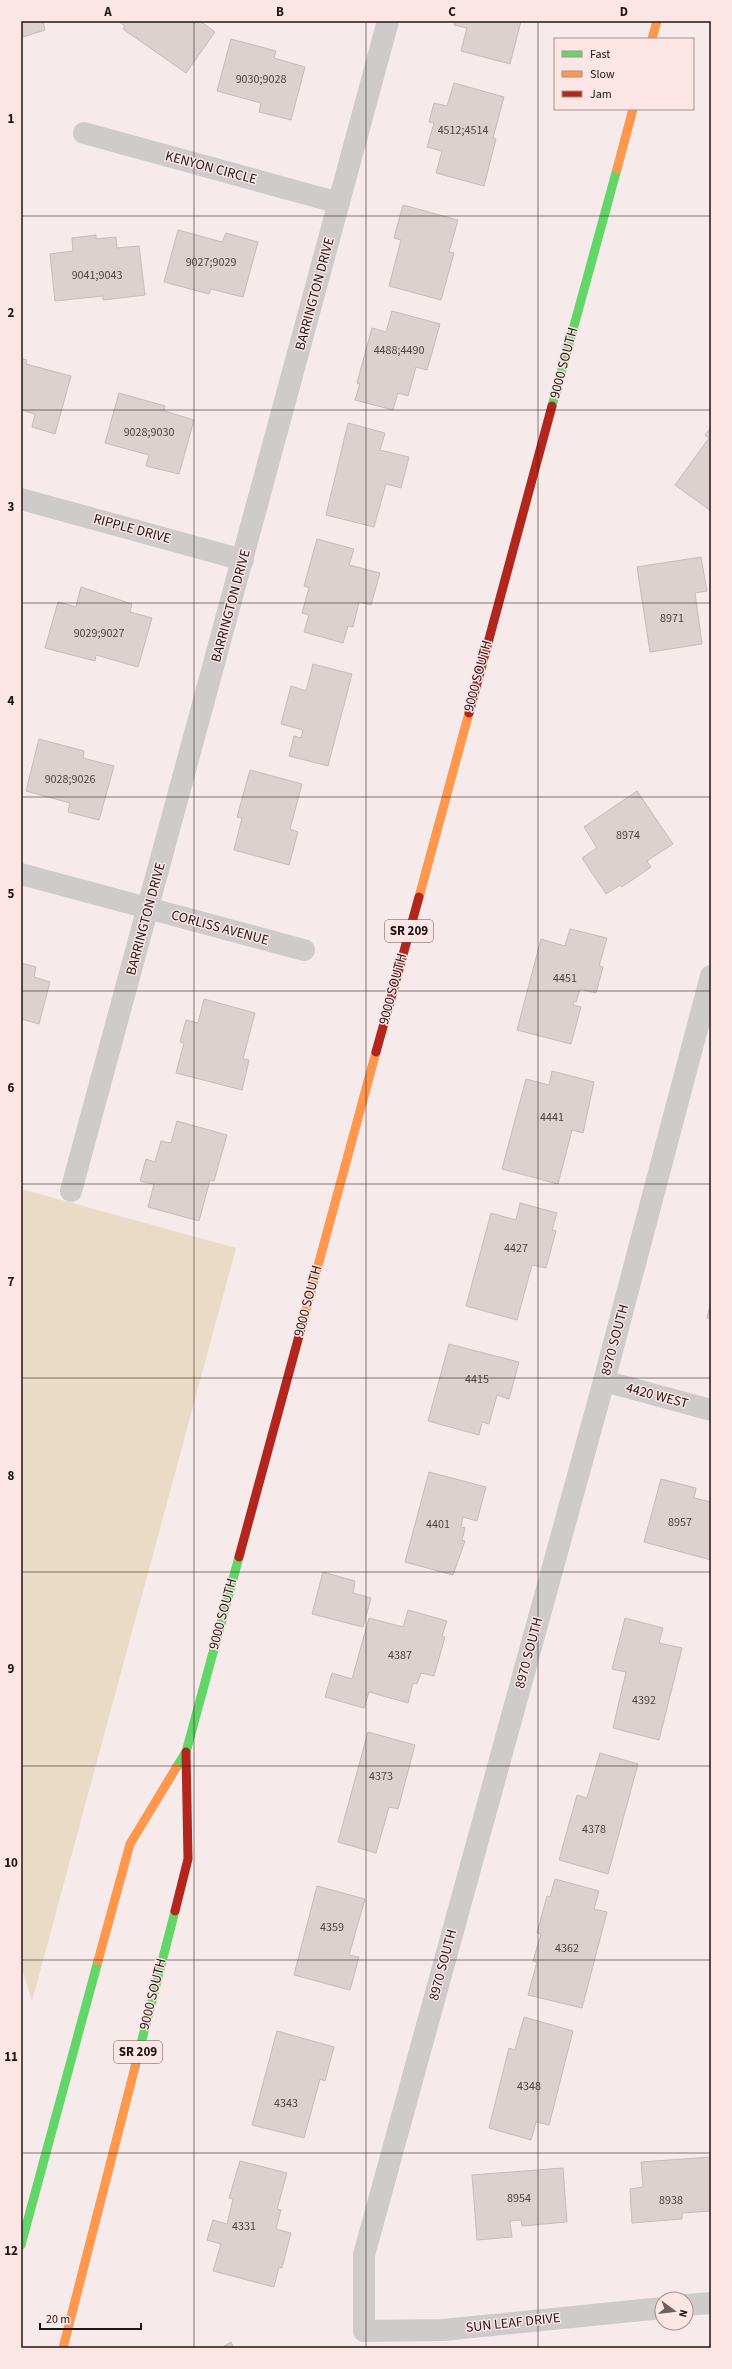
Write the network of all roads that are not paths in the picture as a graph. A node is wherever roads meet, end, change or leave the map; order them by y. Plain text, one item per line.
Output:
1 (388, 21) edge
2 (657, 21) edge
3 (652, 38) edge
4 (633, 110) edge
5 (84, 132) dead end
6 (339, 203) junction
7 (21, 499) edge
8 (243, 560) junction
9 (21, 874) edge
10 (149, 909) junction
11 (304, 950) dead end
12 (711, 976) edge
13 (71, 1191) dead end
14 (604, 1382) junction
15 (711, 1410) edge
16 (186, 1752) junction
17 (21, 2245) edge
18 (711, 2303) edge
19 (694, 2304) edge
20 (654, 2309) edge
21 (364, 2331) joint
22 (63, 2348) edge

1 - 6 street, BARRINGTON DRIVE
2 - 3 main road
4 - 16 main road, 9000 SOUTH / SR 209
5 - 6 street, KENYON CIRCLE
6 - 8 street, BARRINGTON DRIVE
7 - 8 street, RIPPLE DRIVE
8 - 10 street, BARRINGTON DRIVE
9 - 10 street, CORLISS AVENUE
10 - 11 street, CORLISS AVENUE
10 - 13 street, BARRINGTON DRIVE
12 - 14 street, 8970 SOUTH
14 - 15 street, 4420 WEST
14 - 21 street, 8970 SOUTH
16 - 17 main road, 9000 SOUTH / SR 209
16 - 22 main road, 9000 SOUTH / SR 209
18 - 19 street
20 - 21 street, SUN LEAF DRIVE

